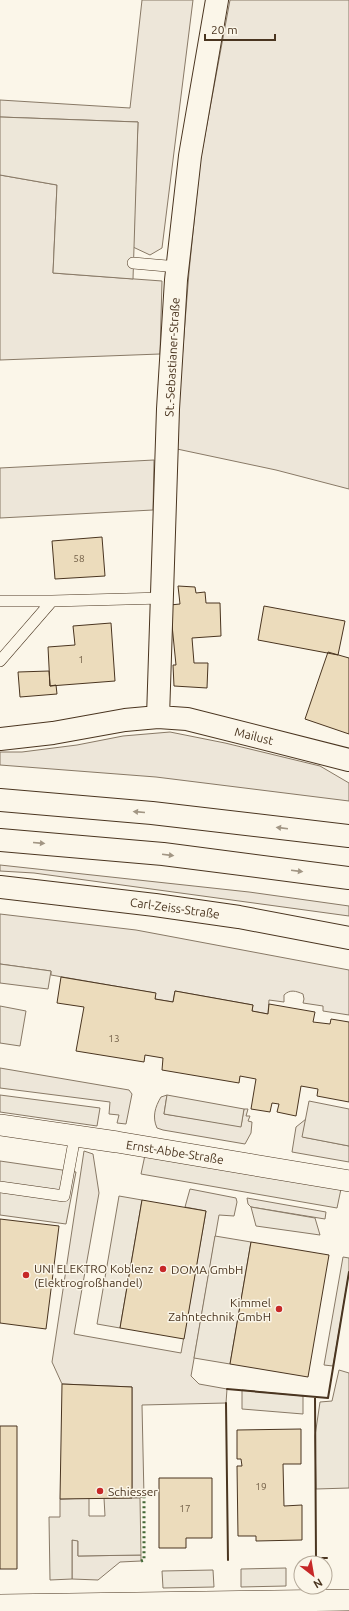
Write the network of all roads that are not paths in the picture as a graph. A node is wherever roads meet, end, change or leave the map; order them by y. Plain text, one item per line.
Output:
1 (217, 0) edge
2 (133, 263) dead end
3 (178, 267) junction
4 (163, 598) junction
5 (0, 601) edge
6 (52, 601) junction
7 (0, 661) edge
8 (158, 717) junction
9 (0, 739) edge
10 (349, 760) edge
11 (0, 800) edge
12 (349, 836) edge
13 (0, 840) edge
14 (349, 878) edge
15 (0, 887) edge
16 (349, 938) edge
17 (0, 1125) edge
18 (74, 1136) junction
19 (349, 1181) edge
20 (0, 1187) edge
21 (349, 1600) edge
22 (0, 1605) edge
23 (85, 1607) edge

1 - 3 main road, St.-Sebastianer-Straße
2 - 3 lane
3 - 4 main road, St.-Sebastianer-Straße
4 - 6 lane
4 - 8 main road, St.-Sebastianer-Straße
5 - 6 lane
6 - 7 lane
8 - 9 main road, Mailust
8 - 10 main road, Mailust
12 -> 11 main road
13 -> 14 main road
15 - 16 main road, Carl-Zeiss-Straße
17 - 18 street, Ernst-Abbe-Straße
18 - 19 street, Ernst-Abbe-Straße
18 - 20 lane
21 - 23 street
22 - 23 street

